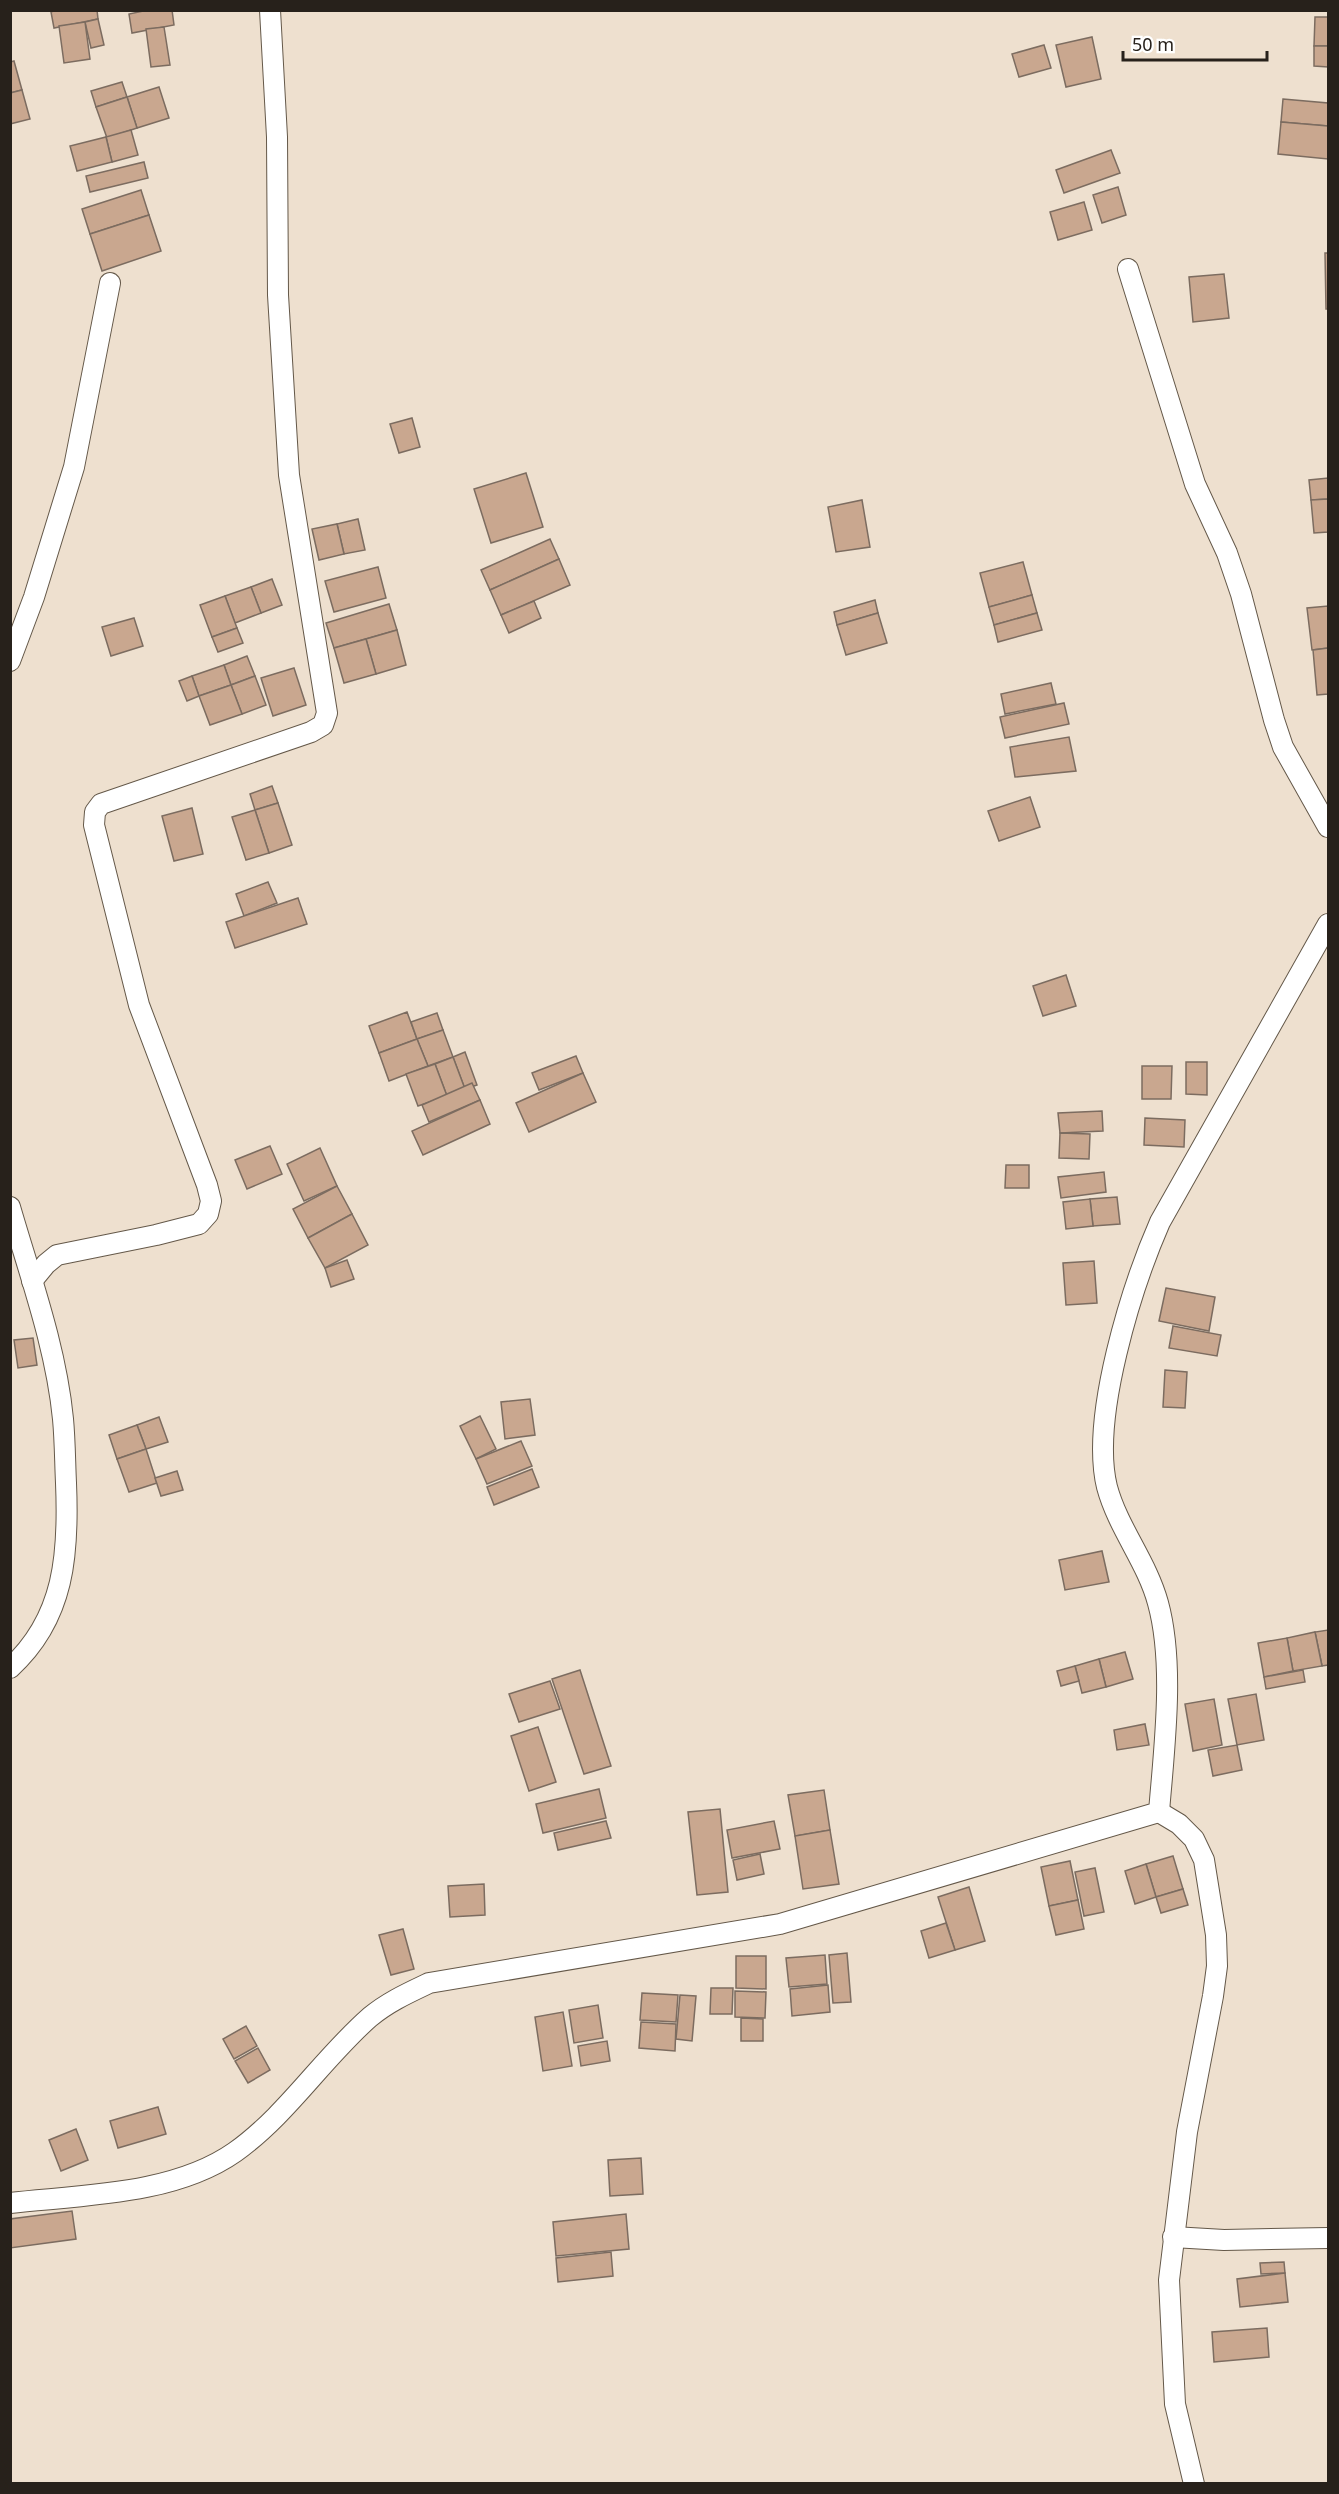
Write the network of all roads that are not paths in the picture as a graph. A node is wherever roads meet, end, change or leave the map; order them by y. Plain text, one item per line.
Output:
1 (270, 10) edge
2 (1128, 269) dead end
3 (110, 283) dead end
4 (10, 661) edge
5 (1329, 827) edge
6 (1329, 924) edge
7 (10, 1207) edge
8 (32, 1281) junction
9 (10, 1668) edge
10 (1159, 1812) junction
11 (10, 2203) edge
12 (1173, 2237) junction
13 (1329, 2238) edge
14 (1194, 2484) edge

1 - 8 street
2 - 5 street
3 - 4 street
6 - 10 street
7 - 8 street
8 - 9 street
10 - 11 street
10 - 12 street
12 - 13 street
12 - 14 street

